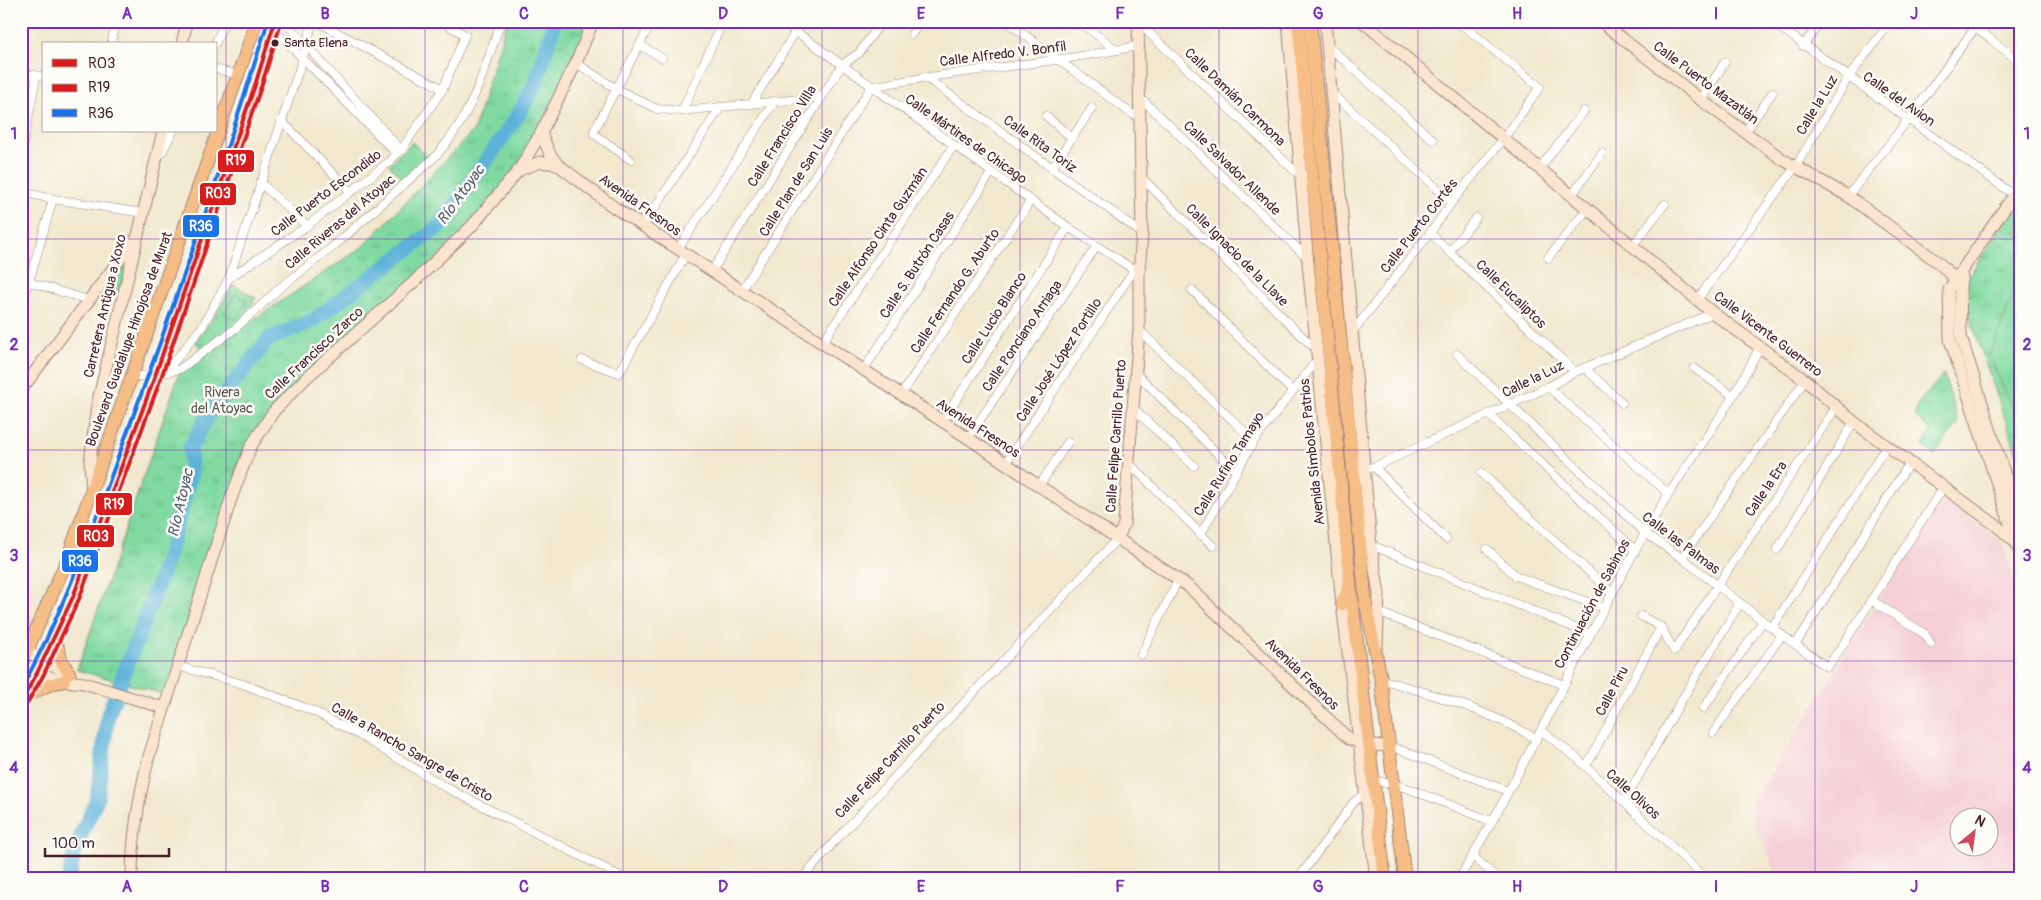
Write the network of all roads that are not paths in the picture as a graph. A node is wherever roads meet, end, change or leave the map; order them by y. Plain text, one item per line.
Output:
1 (117, 21) edge
2 (187, 21) edge
3 (225, 21) edge
4 (257, 21) edge
5 (314, 21) edge
6 (441, 21) edge
7 (500, 21) edge
8 (593, 21) edge
9 (652, 21) edge
10 (723, 21) edge
11 (781, 21) edge
12 (802, 21) edge
13 (882, 21) edge
14 (920, 21) edge
15 (1006, 21) edge
16 (1078, 21) edge
17 (1310, 21) edge
18 (1325, 21) edge
19 (1362, 21) edge
20 (1457, 21) edge
21 (1600, 21) edge
22 (1771, 21) edge
23 (1821, 21) edge
24 (1891, 21) edge
25 (1967, 21) edge
26 (1136, 23) edge
27 (1289, 23) edge
28 (277, 24) edge
29 (1978, 24) edge
30 (795, 31) junction
31 (912, 34) dead end
32 (112, 42) edge
33 (182, 42) edge
34 (216, 42) edge
35 (640, 45) junction
36 (1327, 45) junction
37 (307, 46) junction
38 (1137, 46) junction
39 (1803, 46) junction
40 (1117, 50) junction
41 (303, 58) junction
42 (662, 58) dead end
43 (1059, 60) junction
44 (1725, 62) dead end
45 (2020, 62) edge
46 (576, 63) junction
47 (842, 65) junction
48 (218, 70) edge
49 (21, 74) edge
50 (238, 75) junction
51 (40, 76) edge
52 (924, 76) junction
53 (1848, 78) junction
54 (871, 87) junction
55 (615, 88) junction
56 (443, 89) junction
57 (1331, 92) junction
58 (1773, 92) dead end
59 (820, 97) junction
60 (1702, 100) junction
61 (775, 101) junction
62 (1139, 102) junction
63 (752, 103) junction
64 (720, 108) junction
65 (1092, 108) dead end
66 (682, 111) junction
67 (1584, 111) dead end
68 (1139, 115) junction
69 (1046, 116) dead end
70 (281, 120) junction
71 (1908, 120) junction
72 (163, 132) edge
73 (172, 132) edge
74 (218, 132) edge
75 (218, 132) edge
76 (1745, 132) junction
77 (541, 133) junction
78 (1072, 138) junction
79 (1504, 138) junction
80 (1433, 140) dead end
81 (954, 145) junction
82 (399, 152) junction
83 (1602, 153) dead end
84 (21, 156) edge
85 (631, 160) dead end
86 (557, 164) junction
87 (155, 165) junction
88 (1796, 166) junction
89 (1052, 168) junction
90 (1540, 168) junction
91 (519, 170) junction
92 (1300, 172) junction
93 (992, 173) junction
94 (1140, 181) junction
95 (260, 182) junction
96 (2017, 190) edge
97 (21, 192) edge
98 (351, 192) junction
99 (1572, 195) junction
100 (1848, 196) junction
101 (53, 199) junction
102 (1031, 200) junction
103 (1452, 202) junction
104 (1665, 204) dead end
105 (1588, 208) junction
106 (143, 213) junction
107 (1476, 218) dead end
108 (307, 226) junction
109 (643, 226) junction
110 (1068, 227) junction
111 (1142, 233) junction
112 (1430, 233) junction
113 (136, 238) junction
114 (1633, 245) junction
115 (1096, 247) junction
116 (682, 252) junction
117 (1449, 252) junction
118 (1307, 253) junction
119 (1548, 258) dead end
120 (712, 271) junction
121 (1136, 272) junction
122 (21, 277) edge
123 (229, 278) junction
124 (29, 282) junction
125 (1957, 282) junction
126 (742, 290) junction
127 (1192, 290) dead end
128 (21, 298) edge
129 (88, 300) junction
130 (1697, 300) junction
131 (1713, 313) junction
132 (1139, 330) junction
133 (1354, 330) junction
134 (822, 343) junction
135 (1316, 345) junction
136 (1759, 348) junction
137 (1457, 354) dead end
138 (582, 360) dead end
139 (1318, 360) junction
140 (1584, 368) junction
141 (1694, 368) dead end
142 (862, 371) junction
143 (1575, 372) junction
144 (1136, 373) junction
145 (161, 374) junction
146 (132, 376) junction
147 (1805, 380) junction
148 (23, 385) edge
149 (1548, 387) junction
150 (1292, 391) junction
151 (900, 395) junction
152 (1732, 395) junction
153 (1622, 403) dead end
154 (1511, 404) junction
155 (1837, 406) junction
156 (1133, 408) junction
157 (1488, 414) junction
158 (942, 422) junction
159 (1854, 422) junction
160 (1984, 427) junction
161 (968, 438) junction
162 (1254, 441) junction
163 (1068, 442) dead end
164 (1887, 446) junction
165 (1910, 462) junction
166 (1130, 463) junction
167 (1005, 464) junction
168 (1194, 466) dead end
169 (1369, 468) junction
170 (1236, 472) junction
171 (1481, 472) dead end
172 (1039, 486) junction
173 (1944, 486) junction
174 (92, 489) junction
175 (1669, 494) junction
176 (2020, 523) edge
177 (1645, 533) junction
178 (1200, 535) junction
179 (1118, 538) junction
180 (1446, 539) dead end
181 (1371, 545) junction
182 (1213, 546) dead end
183 (2018, 548) edge
184 (1487, 549) dead end
185 (1635, 550) junction
186 (1777, 550) dead end
187 (1682, 558) junction
188 (1178, 580) junction
189 (1350, 583) junction
190 (1716, 585) junction
191 (1612, 593) junction
192 (1871, 600) junction
193 (1740, 603) junction
194 (1342, 604) junction
195 (1604, 608) junction
196 (1378, 612) junction
197 (1641, 616) dead end
198 (1763, 621) junction
199 (1661, 626) junction
200 (1772, 628) junction
201 (1590, 634) junction
202 (1782, 635) junction
203 (55, 638) junction
204 (1796, 644) junction
205 (1931, 644) dead end
206 (24, 652) edge
207 (1141, 655) dead end
208 (44, 661) junction
209 (1376, 662) junction
210 (21, 665) edge
211 (177, 666) junction
212 (37, 673) junction
213 (66, 677) junction
214 (1381, 679) junction
215 (1564, 685) junction
216 (23, 699) edge
217 (164, 708) junction
218 (1702, 709) dead end
219 (1540, 730) junction
220 (1713, 733) dead end
221 (1536, 739) junction
222 (1365, 744) junction
223 (1390, 746) junction
224 (1586, 767) junction
225 (1373, 780) junction
226 (1394, 784) junction
227 (1508, 791) junction
228 (1367, 796) junction
229 (1624, 802) junction
230 (1491, 822) junction
231 (1473, 856) junction
232 (1704, 878) edge
233 (132, 879) edge
234 (626, 879) edge
235 (802, 879) edge
236 (1298, 879) edge
237 (1376, 879) edge
238 (1385, 879) edge
239 (1405, 879) edge
240 (1459, 879) edge
241 (1498, 879) edge

1 - 32 street
2 - 33 street
3 - 34 street
4 - 50 main road, Boulevard Guadalupe Hinojosa de Murat
5 - 37 street
5 - 56 street
6 - 56 street, Calle Puerto Escondido
7 - 145 street, Calle Riveras del Atoyac
8 - 46 street, Calle Francisco Zarco
9 - 35 street
10 - 66 street
11 - 30 street, Calle Mártires de Chicago
12 - 30 street
13 - 47 street, Calle Francisco Villa
14 - 31 street
15 - 43 street
16 - 40 street
17 - 209 main road
18 - 36 street
19 - 79 street, Calle Vicente Guerrero
20 - 79 street, Calle Puerto Cortés
21 - 60 street, Calle Puerto Mazatlán
22 - 39 street, Calle del Avion
23 - 39 street
24 - 53 street, Calle la Luz
25 - 29 street
26 - 38 street, Calle Felipe Carrillo Puerto
26 - 92 street, Calle Damián Carmona
27 - 92 street, Avenida Símbolos Patrios
27 - 189 main road, Avenida Símbolos Patrios
28 - 37 street
28 - 41 street
28 - 145 main road
29 - 45 street
29 - 71 street
30 - 47 street, Calle Mártires de Chicago
30 - 63 street
35 - 42 street
35 - 55 street
36 - 57 street
36 - 80 street
37 - 41 street
37 - 82 street
38 - 40 street, Calle Alfredo V. Bonfil
38 - 62 street, Calle Felipe Carrillo Puerto
39 - 53 street, Calle del Avion
40 - 43 street, Calle Alfredo V. Bonfil
41 - 70 street
41 - 82 street
43 - 52 street, Calle Alfredo V. Bonfil
43 - 68 street
44 - 60 street
46 - 55 street
46 - 77 street, Calle Francisco Zarco
47 - 54 street, Calle Mártires de Chicago
47 - 59 street, Calle Francisco Villa
48 - 50 street
49 - 51 street
50 - 74 main road, Boulevard Guadalupe Hinojosa de Murat
51 - 84 street
52 - 54 street, Calle Alfredo V. Bonfil
52 - 89 street, Calle Rita Toriz
53 - 71 street, Calle del Avion
53 - 88 street, Calle la Luz
54 - 81 street, Calle Mártires de Chicago
54 - 126 street, Calle Plan de San Luis
55 - 66 street
55 - 85 street
56 - 82 street, Calle Puerto Escondido
57 - 103 street
57 - 133 street
58 - 76 street
59 - 61 street
59 - 120 street, Calle Francisco Villa
60 - 76 street, Calle Puerto Mazatlán
61 - 63 street
61 - 116 street
62 - 68 street, Calle Felipe Carrillo Puerto
62 - 118 street, Calle Salvador Allende
63 - 64 street
64 - 66 street
64 - 109 street
65 - 78 street
67 - 90 street
68 - 94 street, Calle Felipe Carrillo Puerto
69 - 78 street
70 - 95 street
70 - 98 street
71 - 96 street, Calle del Avion
71 - 100 street
72 - 87 street, Carretera Antigua a Xoxo
73 - 87 street
75 - 146 main road, Boulevard Guadalupe Hinojosa de Murat
76 - 88 street, Calle Puerto Mazatlán
77 - 86 street, Avenida Fresnos
77 - 91 street, Calle Francisco Zarco
78 - 89 street
79 - 90 street, Calle Vicente Guerrero
79 - 103 street, Calle Puerto Cortés
81 - 93 street, Calle Mártires de Chicago
81 - 134 street, Calle Alfonso Cinta Guzmán
82 - 98 street, Calle Puerto Escondido
83 - 99 street
86 - 91 street
86 - 109 street, Avenida Fresnos
87 - 106 street, Carretera Antigua a Xoxo
88 - 100 street, Calle Puerto Mazatlán
88 - 130 street, Calle la Luz
89 - 111 street, Calle Rita Toriz
90 - 99 street, Calle Vicente Guerrero
91 - 211 street, Calle Francisco Zarco
92 - 118 street, Avenida Símbolos Patrios
93 - 102 street, Calle Mártires de Chicago
93 - 142 street, Calle S. Butrón Casas
94 - 111 street, Calle Felipe Carrillo Puerto
94 - 135 street, Calle Ignacio de la Llave
95 - 108 street
95 - 123 street
96 - 125 street
97 - 101 street
98 - 108 street, Calle Puerto Escondido
99 - 105 street, Calle Vicente Guerrero
100 - 125 street, Calle Puerto Mazatlán
101 - 106 street
101 - 124 street
102 - 110 street, Calle Mártires de Chicago
102 - 151 street, Calle Fernando G. Aburto
103 - 112 street, Calle Puerto Cortés
104 - 114 street
105 - 114 street, Calle Vicente Guerrero
105 - 119 street
106 - 113 street, Carretera Antigua a Xoxo
107 - 117 street
108 - 123 street, Calle Puerto Escondido
109 - 116 street, Avenida Fresnos
110 - 115 street, Calle Mártires de Chicago
110 - 158 street, Calle Lucio Blanco
111 - 121 street, Calle Felipe Carrillo Puerto
112 - 117 street, Calle Eucaliptos
112 - 133 street, Calle Puerto Cortés
113 - 129 street
113 - 174 street, Carretera Antigua a Xoxo
114 - 130 street, Calle Vicente Guerrero
115 - 121 street, Calle Mártires de Chicago
115 - 161 street, Calle Ponciano Arriaga
116 - 120 street, Avenida Fresnos
116 - 138 street
117 - 143 street, Calle Eucaliptos
118 - 135 street, Avenida Símbolos Patrios
120 - 126 street, Avenida Fresnos
121 - 132 street, Calle Felipe Carrillo Puerto
121 - 167 street, Calle José López Portillo
122 - 124 street
123 - 145 street
124 - 128 street
124 - 129 street
125 - 160 street
126 - 134 street, Avenida Fresnos
127 - 150 street
129 - 148 street
130 - 131 street, Calle Vicente Guerrero
131 - 136 street, Calle Vicente Guerrero
131 - 140 street, Calle la Luz
132 - 144 street, Calle Felipe Carrillo Puerto
132 - 162 street
133 - 169 street
134 - 142 street, Avenida Fresnos
135 - 139 street, Avenida Símbolos Patrios
136 - 147 street, Calle Vicente Guerrero
136 - 152 street, Continuación de Sabinos
137 - 154 street, Calle las Palmas
139 - 150 street, Calle Rufino Tamayo
139 - 194 street, Avenida Símbolos Patrios
140 - 143 street, Calle la Luz
140 - 153 street
141 - 152 street
142 - 151 street, Avenida Fresnos
143 - 149 street, Calle la Luz
144 - 156 street, Calle Felipe Carrillo Puerto
144 - 170 street
145 - 146 street, Calle Riveras del Atoyac
145 - 203 main road
146 - 174 main road, Boulevard Guadalupe Hinojosa de Murat
147 - 155 street, Calle Vicente Guerrero
147 - 187 street
149 - 154 street, Calle la Luz
149 - 175 street
150 - 162 street, Calle Rufino Tamayo
151 - 158 street, Avenida Fresnos
152 - 175 street, Continuación de Sabinos
154 - 157 street, Calle la Luz
154 - 177 street, Calle las Palmas
155 - 159 street, Calle Vicente Guerrero
155 - 190 street, Calle la Era
156 - 166 street, Calle Felipe Carrillo Puerto
156 - 168 street
157 - 169 street, Calle la Luz
157 - 185 street
158 - 161 street, Avenida Fresnos
159 - 164 street, Calle Vicente Guerrero
159 - 186 street
160 - 176 street
160 - 183 street
161 - 167 street, Avenida Fresnos
162 - 170 street, Calle Rufino Tamayo
163 - 172 street
164 - 165 street, Calle Vicente Guerrero
164 - 200 street
165 - 173 street, Calle Vicente Guerrero
165 - 204 street
166 - 178 street
166 - 179 street, Calle Felipe Carrillo Puerto
167 - 172 street, Avenida Fresnos
169 - 180 street
169 - 181 street
170 - 178 street, Calle Rufino Tamayo
171 - 191 street
172 - 179 street, Avenida Fresnos
173 - 183 street, Calle Vicente Guerrero
173 - 192 street
174 - 206 main road, Boulevard Guadalupe Hinojosa de Murat
175 - 177 street, Continuación de Sabinos
177 - 185 street, Continuación de Sabinos
177 - 187 street, Calle las Palmas
178 - 182 street
179 - 188 street, Avenida Fresnos
179 - 235 street, Calle Felipe Carrillo Puerto
181 - 196 street
181 - 201 street
184 - 195 street
185 - 191 street, Continuación de Sabinos
187 - 190 street, Calle las Palmas
188 - 207 street
188 - 222 street, Avenida Fresnos
189 - 194 main road
189 - 222 main road, Avenida Símbolos Patrios
190 - 193 street, Calle las Palmas
190 - 199 street, Calle la Era
191 - 195 street, Continuación de Sabinos
192 - 204 street, Calle las Palmas
192 - 205 street
193 - 198 street, Calle las Palmas
193 - 229 street
194 - 222 street, Avenida Símbolos Patrios
195 - 201 street, Continuación de Sabinos
196 - 209 street
196 - 215 street
197 - 199 street
198 - 200 street, Calle las Palmas
198 - 218 street
199 - 224 street, Calle Piru
200 - 202 street, Calle las Palmas
201 - 215 street, Continuación de Sabinos
202 - 204 street, Calle las Palmas
202 - 220 street
203 - 208 main road
203 - 213 main road
206 - 208 street
206 - 210 main road, Boulevard Guadalupe Hinojosa de Murat
208 - 212 main road
208 - 213 street
209 - 214 main road
210 - 212 street
211 - 217 street, Calle Francisco Zarco
211 - 234 street, Calle a Rancho Sangre de Cristo
212 - 213 street
212 - 216 main road
213 - 216 main road
213 - 217 street
214 - 221 street
214 - 223 main road
215 - 219 street, Continuación de Sabinos
217 - 233 street, Calle Francisco Zarco
219 - 221 street, Continuación de Sabinos
219 - 224 street, Calle Olivos
221 - 227 street, Continuación de Sabinos
222 - 223 street
222 - 225 main road, Avenida Símbolos Patrios
222 - 228 street, Avenida Símbolos Patrios
223 - 226 main road
223 - 227 street
224 - 229 street, Calle Olivos
225 - 226 street
225 - 238 main road, Avenida Símbolos Patrios
226 - 230 street
226 - 239 main road
227 - 230 street, Continuación de Sabinos
228 - 236 street
228 - 237 street, Avenida Símbolos Patrios
229 - 232 street, Calle Olivos
230 - 231 street, Continuación de Sabinos
231 - 240 street, Continuación de Sabinos
231 - 241 street

